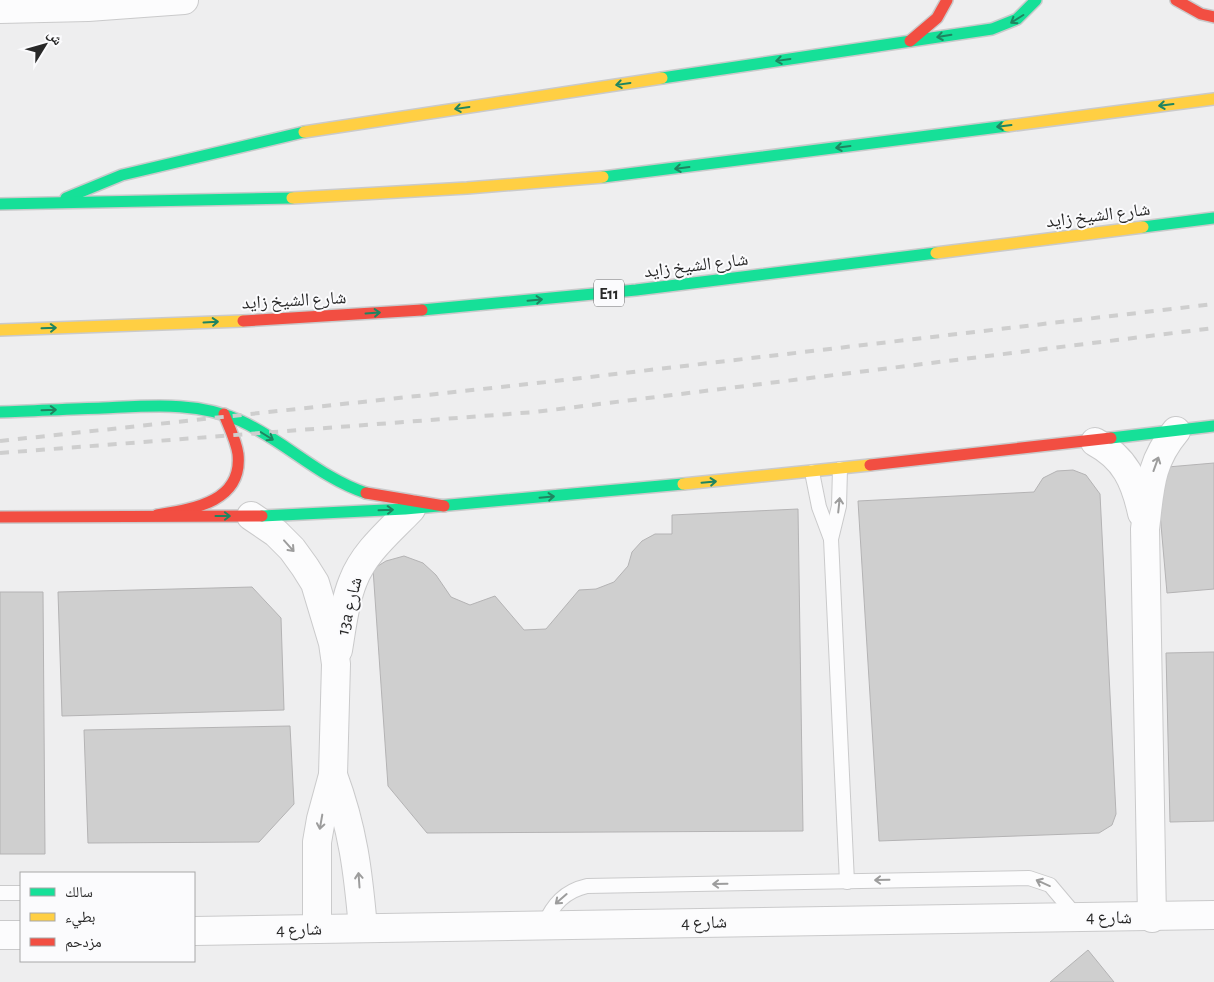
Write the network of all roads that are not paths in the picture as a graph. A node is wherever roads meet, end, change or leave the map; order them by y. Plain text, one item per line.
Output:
1 (184, 0) edge
2 (947, 0) edge
3 (1036, 0) edge
4 (1176, 0) edge
5 (82, 4) edge
6 (0, 9) edge
7 (1214, 17) edge
8 (910, 41) junction
9 (1214, 99) edge
10 (0, 204) edge
11 (52, 204) junction
12 (1214, 218) edge
13 (0, 330) edge
14 (0, 412) edge
15 (224, 414) junction
16 (1214, 426) edge
17 (1176, 432) junction
18 (1095, 442) junction
19 (840, 470) junction
20 (812, 472) junction
21 (444, 506) junction
22 (411, 509) junction
23 (157, 515) junction
24 (251, 516) junction
25 (0, 517) edge
26 (1145, 529) junction
27 (831, 539) junction
28 (336, 664) junction
29 (333, 775) junction
30 (847, 882) junction
31 (0, 893) edge
32 (20, 893) edge
33 (1214, 915) edge
34 (1077, 917) junction
35 (1152, 918) junction
36 (544, 925) junction
37 (363, 928) junction
38 (317, 929) junction
39 (195, 931) edge
40 (0, 935) edge
41 (20, 935) edge

1 - 5 street
2 - 8 main road
3 -> 8 main road
4 - 7 main road
5 - 6 street
8 -> 11 main road
9 -> 11 main road
10 - 11 main road
13 -> 12 main road, شارع الشيخ زايد / E11
14 -> 15 main road
15 -> 21 main road
15 - 23 main road
16 - 17 main road
17 - 18 main road
26 -> 17 street
18 - 19 main road
18 - 26 street
19 - 20 main road
27 -> 19 lane
21 -> 20 main road
20 - 27 lane
21 - 22 main road
24 -> 22 main road
22 - 28 street, 13a شارع
23 -> 24 main road
23 - 25 main road
24 -> 28 street, 13a شارع
26 - 35 street
27 - 30 lane
28 - 29 street, 13a شارع
37 -> 29 street, 13a شارع
29 -> 38 street, 13a شارع
34 -> 30 lane
30 -> 36 lane
31 - 32 lane
33 - 35 street, شارع 4
34 - 35 street, شارع 4
34 - 36 street, شارع 4
36 - 37 street, شارع 4
37 - 38 street, شارع 4
38 - 39 street, شارع 4
40 - 41 street

